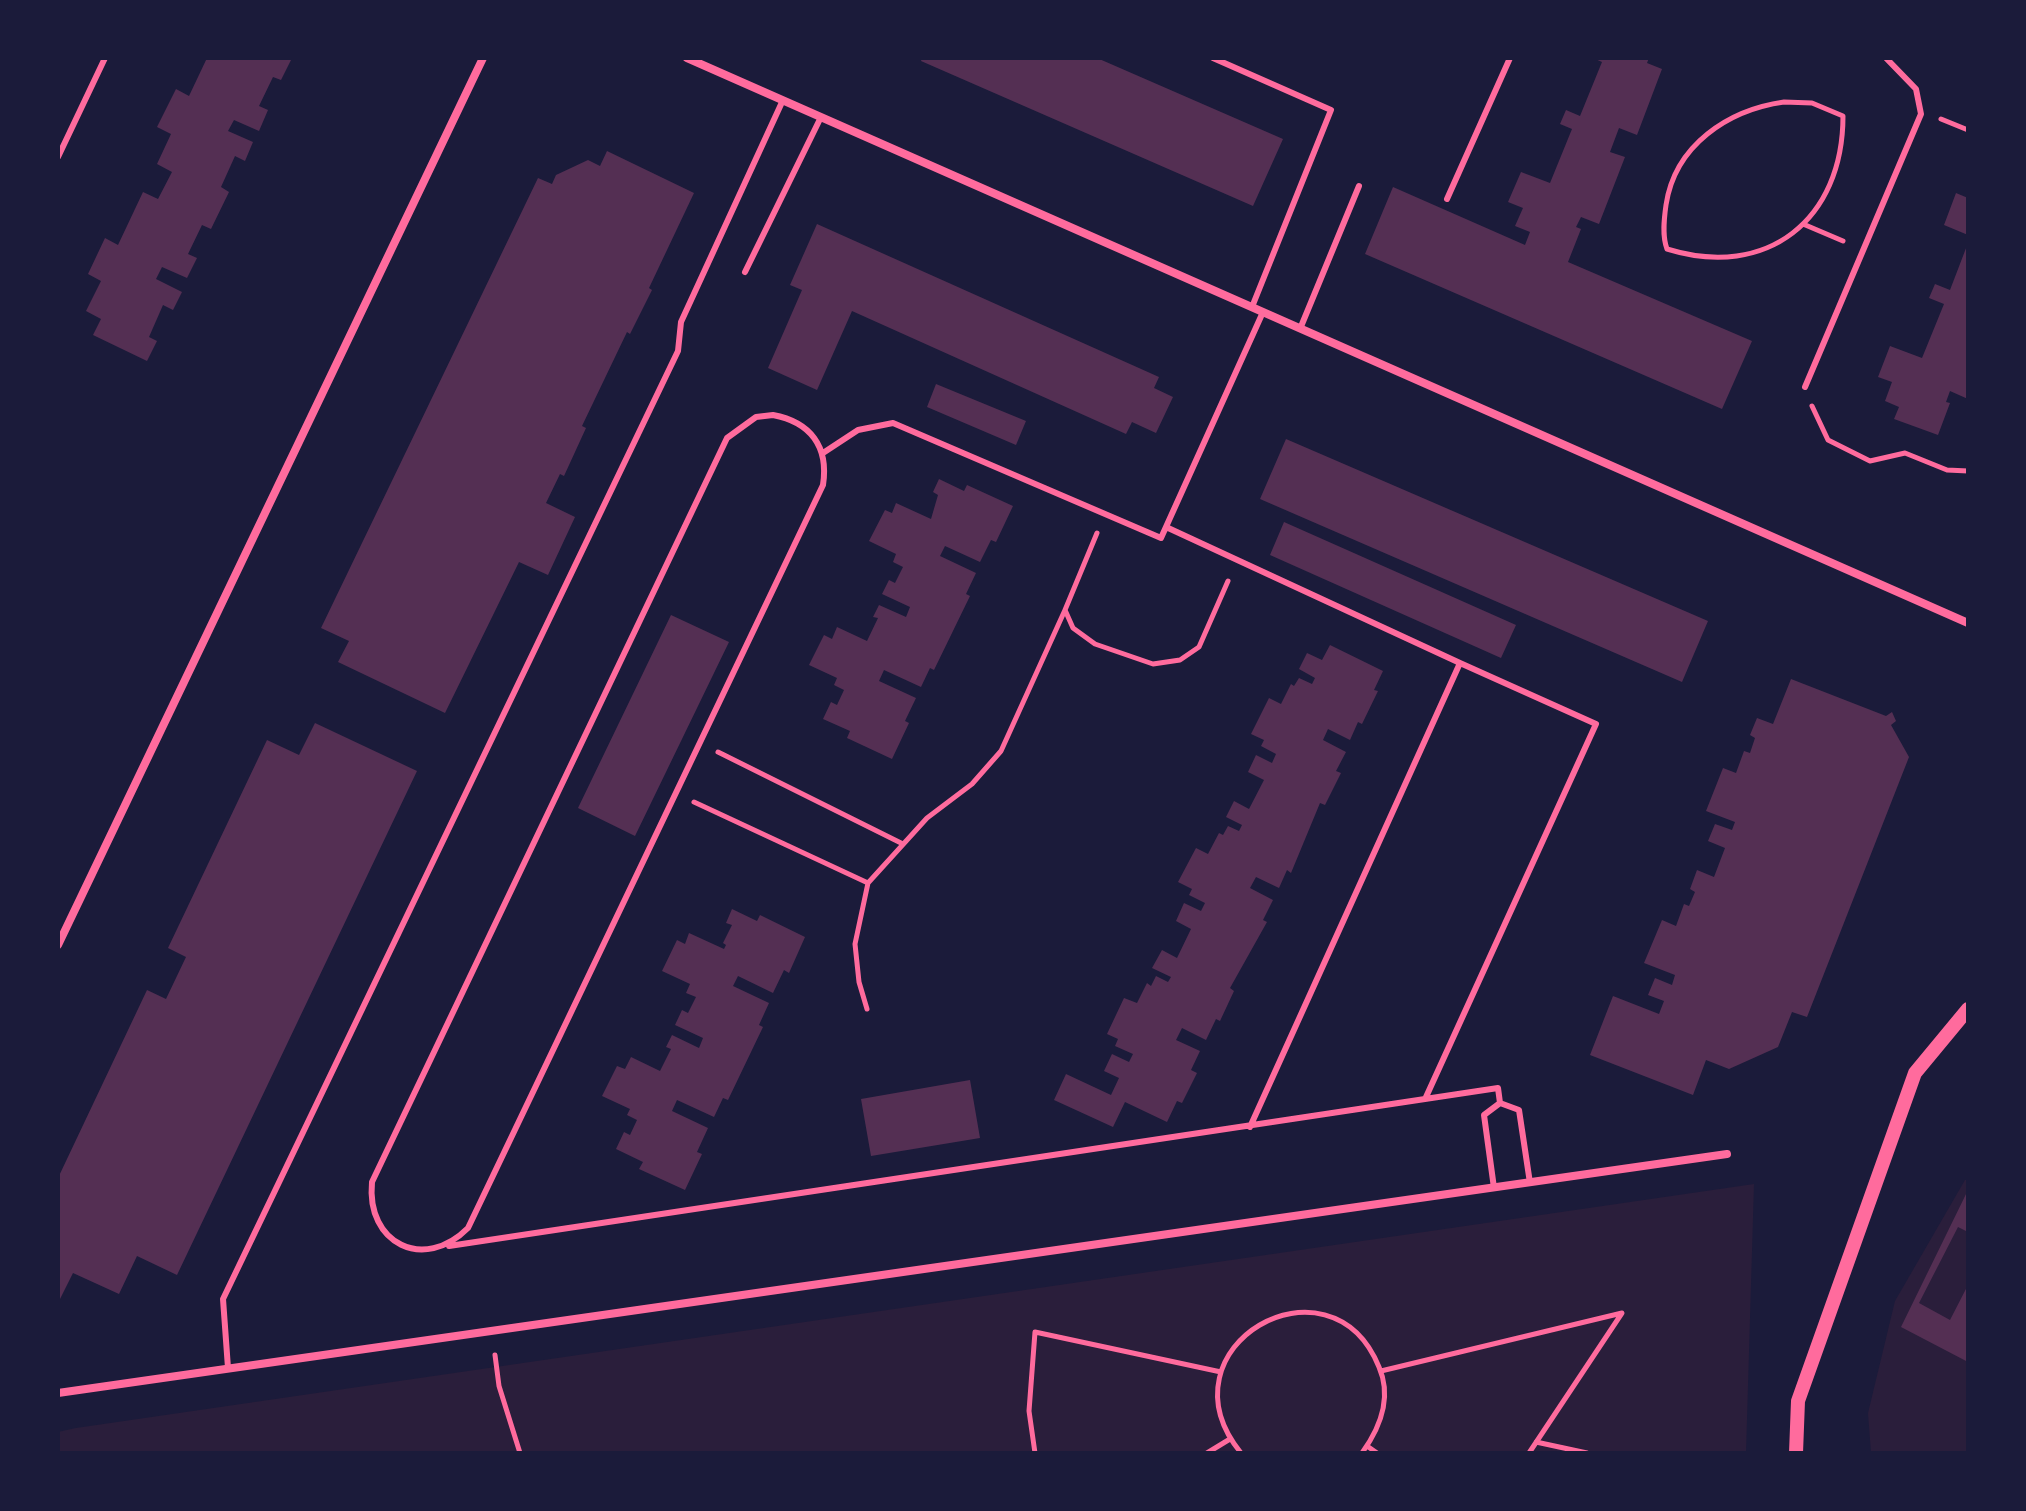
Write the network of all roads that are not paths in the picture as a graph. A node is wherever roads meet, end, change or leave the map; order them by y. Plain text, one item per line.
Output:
1 (105, 58) edge
2 (483, 58) edge
3 (687, 58) edge
4 (1213, 58) edge
5 (1510, 58) edge
6 (1886, 58) edge
7 (783, 100) junction
8 (821, 117) junction
9 (58, 157) edge
10 (1359, 186) dead end
11 (1447, 199) dead end
12 (745, 272) dead end
13 (1252, 307) junction
14 (1263, 312) junction
15 (1300, 329) junction
16 (1805, 387) road end
17 (823, 453) junction
18 (1166, 527) junction
19 (1968, 623) edge
20 (1460, 663) junction
21 (58, 945) edge
22 (1968, 1009) edge
23 (1426, 1097) junction
24 (1500, 1103) junction
25 (1250, 1127) junction
26 (1727, 1154) dead end
27 (1530, 1183) junction
28 (1494, 1188) junction
29 (442, 1247) junction
30 (228, 1368) junction
31 (58, 1393) edge
32 (1796, 1453) edge

1 - 9 lane
2 - 21 street
3 - 7 street
4 - 13 lane
5 - 11 lane
6 - 16 lane
7 - 8 street
7 - 30 lane
8 - 12 lane
8 - 13 street
10 - 15 lane
13 - 14 street
14 - 15 street
14 - 18 lane
15 - 19 street
17 - 18 lane
17 - 29 lane
17 - 29 lane
18 - 20 lane
20 - 23 lane
20 - 25 lane
22 - 32 street
23 - 24 lane
23 - 25 lane
24 - 27 lane
24 - 28 lane
25 - 29 lane
26 - 27 street
27 - 28 street
28 - 30 street
30 - 31 street

